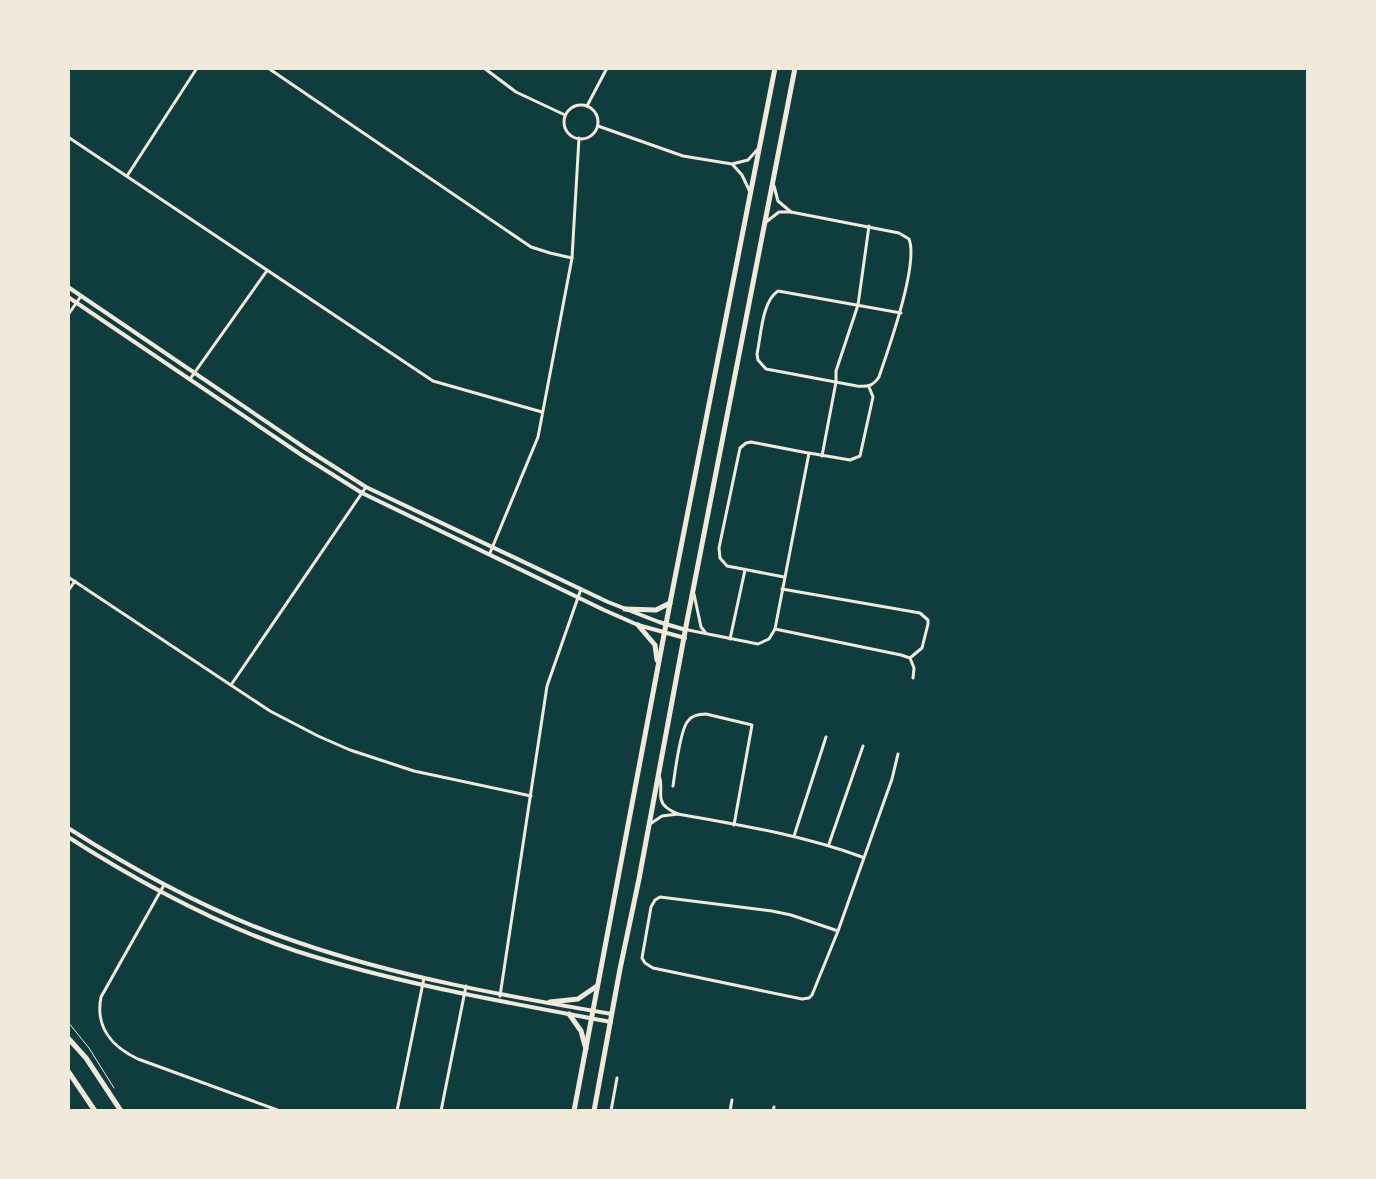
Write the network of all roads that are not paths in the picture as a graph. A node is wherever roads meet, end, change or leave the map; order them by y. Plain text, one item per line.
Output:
1 (197, 68) edge
2 (484, 68) edge
3 (607, 68) edge
4 (775, 68) edge
5 (795, 68) edge
6 (271, 69) edge
7 (587, 106) junction
8 (565, 115) junction
9 (598, 126) junction
10 (68, 137) edge
11 (579, 138) junction
12 (758, 149) junction
13 (732, 164) junction
14 (127, 176) junction
15 (774, 184) junction
16 (750, 192) junction
17 (791, 212) junction
18 (766, 222) junction
19 (869, 226) junction
20 (572, 258) junction
21 (267, 271) junction
22 (68, 287) edge
23 (81, 296) junction
24 (68, 297) edge
25 (76, 302) junction
26 (858, 305) junction
27 (901, 313) junction
28 (68, 315) edge
29 (194, 373) junction
30 (190, 379) junction
31 (836, 382) junction
32 (869, 387) junction
33 (542, 412) junction
34 (809, 453) junction
35 (822, 456) junction
36 (366, 487) junction
37 (362, 493) junction
38 (492, 548) junction
39 (489, 554) junction
40 (745, 570) junction
41 (68, 577) edge
42 (784, 577) junction
43 (75, 581) junction
44 (581, 589) junction
45 (694, 589) junction
46 (782, 589) junction
47 (68, 591) edge
48 (578, 597) junction
49 (670, 603) junction
50 (625, 609) junction
51 (638, 625) junction
52 (666, 625) junction
53 (775, 629) junction
54 (686, 630) junction
55 (664, 633) junction
56 (708, 635) junction
57 (685, 638) junction
58 (730, 639) junction
59 (910, 658) junction
60 (658, 669) junction
61 (913, 678) dead end
62 (231, 685) junction
63 (826, 737) dead end
64 (863, 746) dead end
65 (898, 754) dead end
66 (659, 776) junction
67 (673, 786) dead end
68 (531, 796) junction
69 (678, 814) junction
70 (650, 824) junction
71 (734, 825) junction
72 (68, 828) edge
73 (68, 837) edge
74 (794, 837) junction
75 (829, 845) junction
76 (864, 857) junction
77 (164, 885) junction
78 (160, 893) junction
79 (838, 931) junction
80 (424, 978) junction
81 (599, 985) junction
82 (422, 986) junction
83 (466, 986) junction
84 (500, 993) junction
85 (464, 994) junction
86 (499, 1000) junction
87 (550, 1002) junction
88 (594, 1011) junction
89 (569, 1014) junction
90 (612, 1014) junction
91 (592, 1018) junction
92 (611, 1022) junction
93 (68, 1038) edge
94 (586, 1050) junction
95 (68, 1071) edge
96 (617, 1078) dead end
97 (732, 1100) dead end
98 (95, 1111) edge
99 (121, 1111) edge
100 (278, 1111) edge
101 (397, 1111) edge
102 (441, 1111) edge
103 (574, 1111) edge
104 (594, 1111) edge
105 (611, 1111) edge
106 (730, 1111) edge

1 - 14 street
2 - 8 street
3 - 7 street
4 - 12 main road
5 - 15 main road
6 - 20 street
7 - 8 street
7 - 9 street
8 - 11 street
9 - 11 street
9 - 13 street
10 - 14 street
11 - 20 street
12 - 13 street
12 - 16 main road
13 - 16 street
14 - 21 street
15 - 17 street
15 - 18 main road
16 - 49 main road
17 - 18 street
17 - 19 street
18 - 45 main road
19 - 26 street
19 - 27 street
20 - 33 street
21 - 29 street
21 - 33 street
22 - 23 street
23 - 25 street
23 - 29 street
24 - 25 street
25 - 28 street
25 - 30 street
26 - 27 street
26 - 31 street
26 - 31 street
27 - 32 street
29 - 30 street
29 - 36 street
30 - 37 street
31 - 32 street
31 - 35 street
32 - 35 street
33 - 38 street
34 - 35 street
34 - 40 street
34 - 42 street
36 - 37 street
36 - 38 street
37 - 39 street
37 - 62 street
38 - 39 street
38 - 44 street
39 - 48 street
40 - 42 street
40 - 58 street
41 - 43 street
42 - 46 street
43 - 47 street
43 - 62 street
44 - 48 street
44 - 50 street
45 - 54 main road
45 - 56 street
46 - 53 street
46 - 59 street
48 - 51 street
48 - 68 street
49 - 50 main road
49 - 52 main road
50 - 52 street
51 - 55 street
51 - 60 main road
52 - 54 street
52 - 55 main road
53 - 58 street
53 - 59 street
54 - 56 street
54 - 57 main road
55 - 57 street
55 - 60 main road
56 - 58 street
57 - 66 main road
59 - 61 street
60 - 81 main road
62 - 68 street
63 - 74 street
64 - 75 street
65 - 76 street
66 - 69 street
66 - 70 main road
67 - 71 street
68 - 84 street
69 - 70 street
69 - 71 street
70 - 90 main road
71 - 74 street
72 - 77 street
73 - 78 street
74 - 75 street
75 - 76 street
76 - 79 street
77 - 78 street
77 - 80 street
78 - 82 street
78 - 100 street
79 - 79 street
80 - 82 street
80 - 83 street
81 - 87 main road
81 - 88 main road
82 - 85 street
82 - 101 street
83 - 84 street
83 - 85 street
84 - 86 street
84 - 87 street
85 - 86 street
85 - 102 street
86 - 89 street
87 - 88 street
88 - 90 street
88 - 91 main road
89 - 91 street
89 - 94 main road
90 - 92 main road
91 - 92 street
91 - 94 main road
92 - 104 main road
93 - 99 main road
94 - 103 main road
95 - 98 main road
96 - 105 street
97 - 106 street

